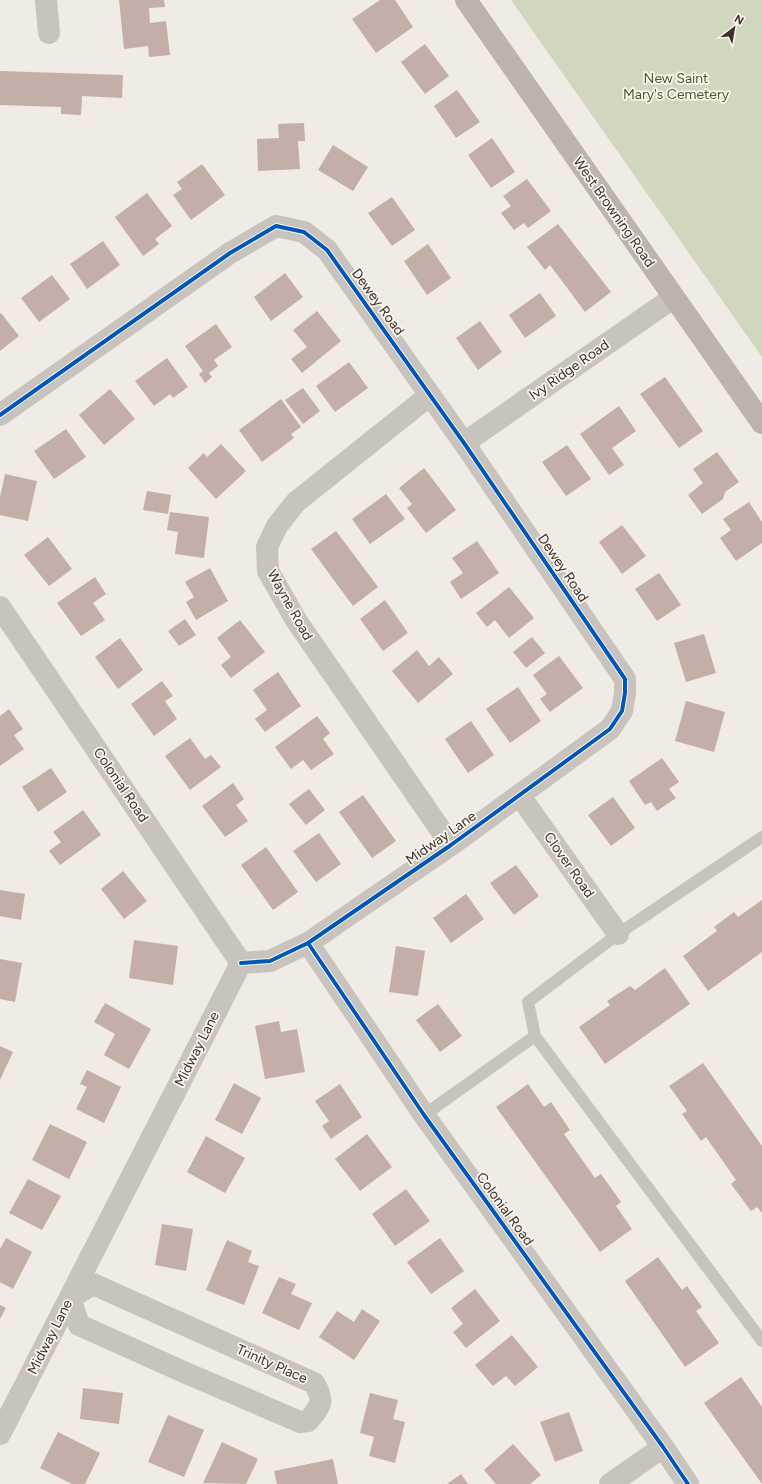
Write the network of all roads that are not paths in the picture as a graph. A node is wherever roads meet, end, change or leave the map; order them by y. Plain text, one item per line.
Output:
1 (46, 0) edge
2 (466, 0) edge
3 (49, 33) dead end
4 (673, 298) junction
5 (430, 395) junction
6 (0, 415) edge
7 (762, 423) edge
8 (464, 443) junction
9 (0, 606) edge
10 (625, 693) joint
11 (520, 796) junction
12 (762, 837) edge
13 (450, 845) junction
14 (618, 934) junction
15 (308, 943) junction
16 (241, 963) junction
17 (535, 1036) junction
18 (424, 1115) junction
19 (70, 1298) junction
20 (760, 1334) edge
21 (0, 1434) edge
22 (663, 1447) junction
23 (610, 1484) edge
24 (688, 1484) edge

1 - 3 street
2 - 4 main road, West Browning Road
4 - 7 main road, West Browning Road
4 - 8 street, Ivy Ridge Road
5 - 6 street, Dewey Road
5 - 8 street, Dewey Road
5 - 13 street, Wayne Road
8 - 10 street, Dewey Road
9 - 16 street, Colonial Road
10 - 11 street, Midway Lane
11 - 13 street, Midway Lane
11 - 14 street, Clover Road
12 - 14 lane
13 - 15 street, Midway Lane
14 - 17 lane
15 - 16 street, Midway Lane
15 - 18 street, Colonial Road
16 - 19 street, Midway Lane
17 - 18 lane
17 - 20 lane
18 - 22 street, Colonial Road
19 - 19 street, Trinity Place
19 - 21 street, Midway Lane
22 - 23 street
22 - 24 street, Colonial Road

